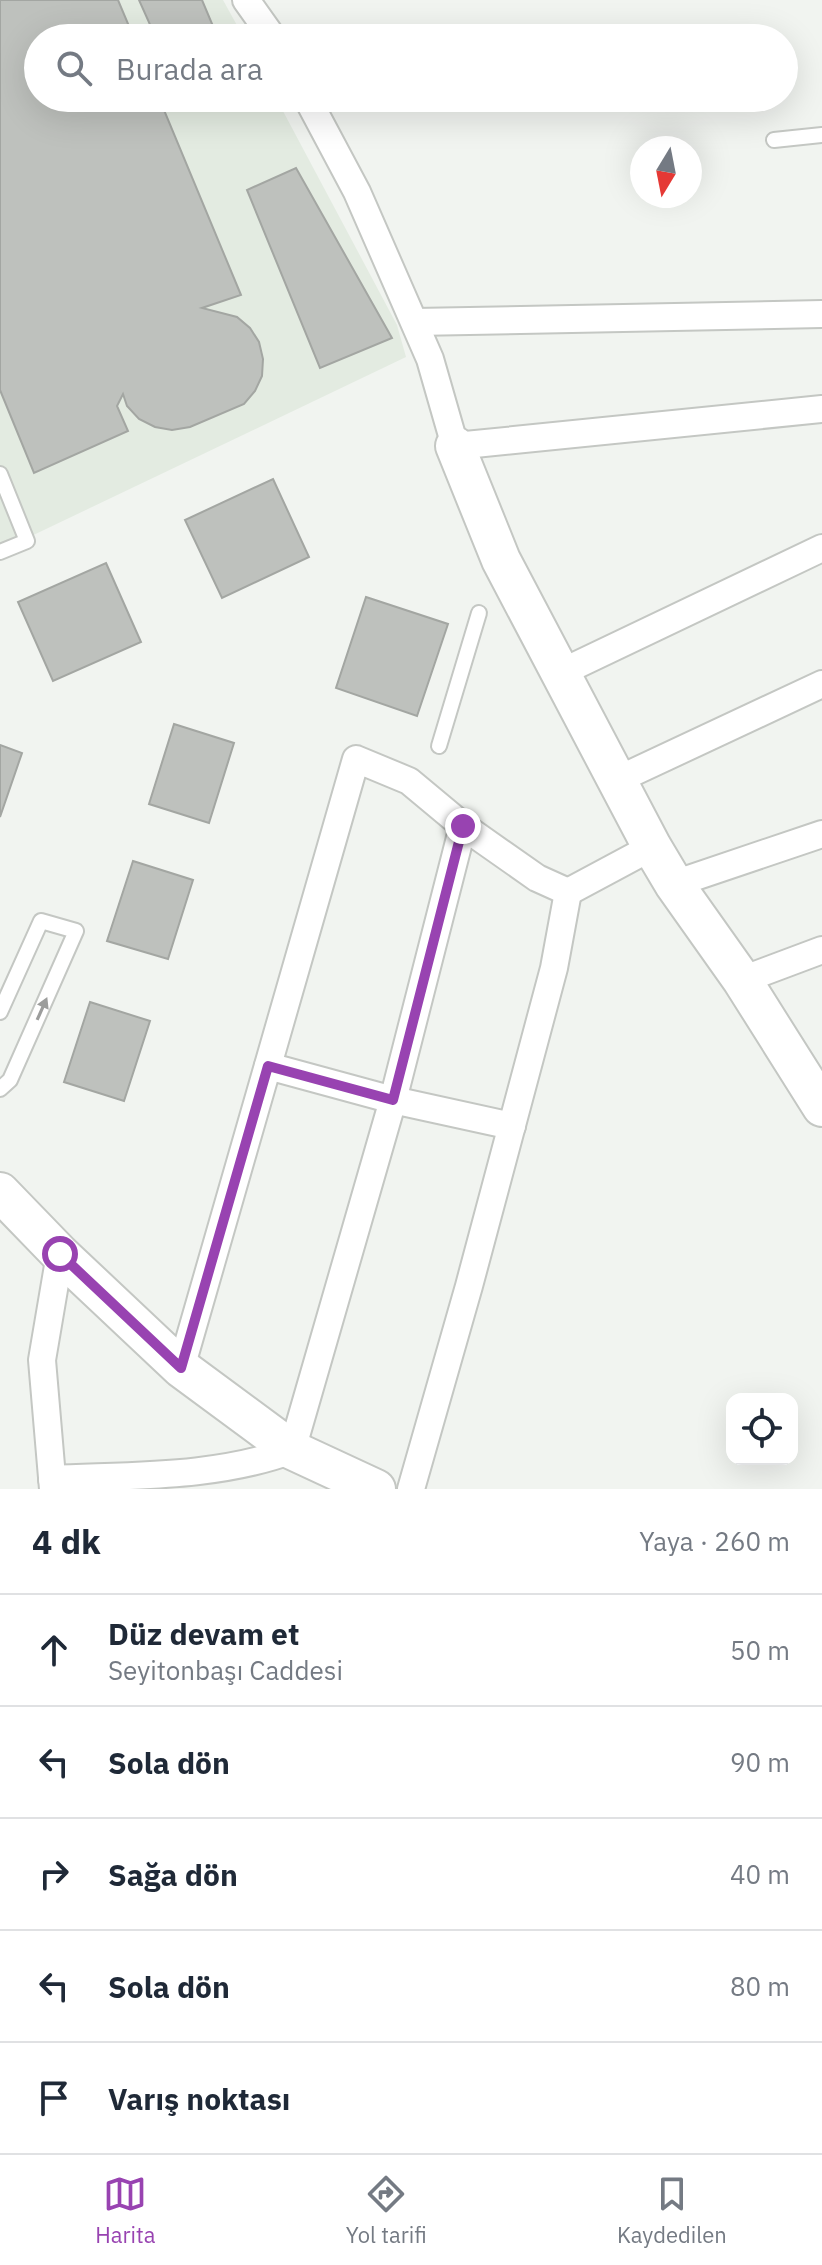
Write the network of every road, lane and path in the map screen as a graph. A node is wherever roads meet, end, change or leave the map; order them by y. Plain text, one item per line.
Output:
1 (246, 0) edge
2 (263, 24) edge
3 (314, 112) edge
4 (822, 135) edge
5 (774, 140) dead end
6 (822, 314) edge
7 (415, 322) junction
8 (822, 409) edge
9 (455, 446) junction
10 (0, 474) edge
11 (822, 548) edge
12 (0, 552) edge
13 (479, 613) dead end
14 (560, 673) junction
15 (822, 684) edge
16 (439, 746) dead end
17 (617, 780) junction
18 (463, 826) junction
19 (822, 834) edge
20 (652, 847) junction
21 (674, 884) junction
22 (568, 892) junction
23 (822, 950) edge
24 (742, 980) junction
25 (0, 1012) edge
26 (810, 1065) edge
27 (268, 1066) junction
28 (0, 1089) edge
29 (393, 1100) junction
30 (822, 1107) edge
31 (512, 1126) junction
32 (0, 1192) edge
33 (60, 1254) junction
34 (181, 1368) junction
35 (292, 1450) junction
36 (53, 1484) edge
37 (376, 1489) edge
38 (411, 1489) edge

1 - 2 street
3 - 7 street
4 - 5 lane
6 - 7 street
7 - 9 street
8 - 9 street
9 - 14 street
10 - 12 lane
11 - 14 street
13 - 16 lane
14 - 17 street
15 - 17 street
17 - 20 street
18 - 22 street
18 - 27 street
18 - 29 street
19 - 21 street
20 - 21 street
20 - 22 street
21 - 24 street
22 - 31 street
23 - 24 street
24 - 26 street
28 -> 25 lane
26 - 30 street
27 - 29 street
27 - 34 street
29 - 31 street
29 - 35 street
31 - 38 street
32 - 33 street
33 - 34 street
33 - 36 street
34 - 35 street
35 - 36 street
35 - 37 street

